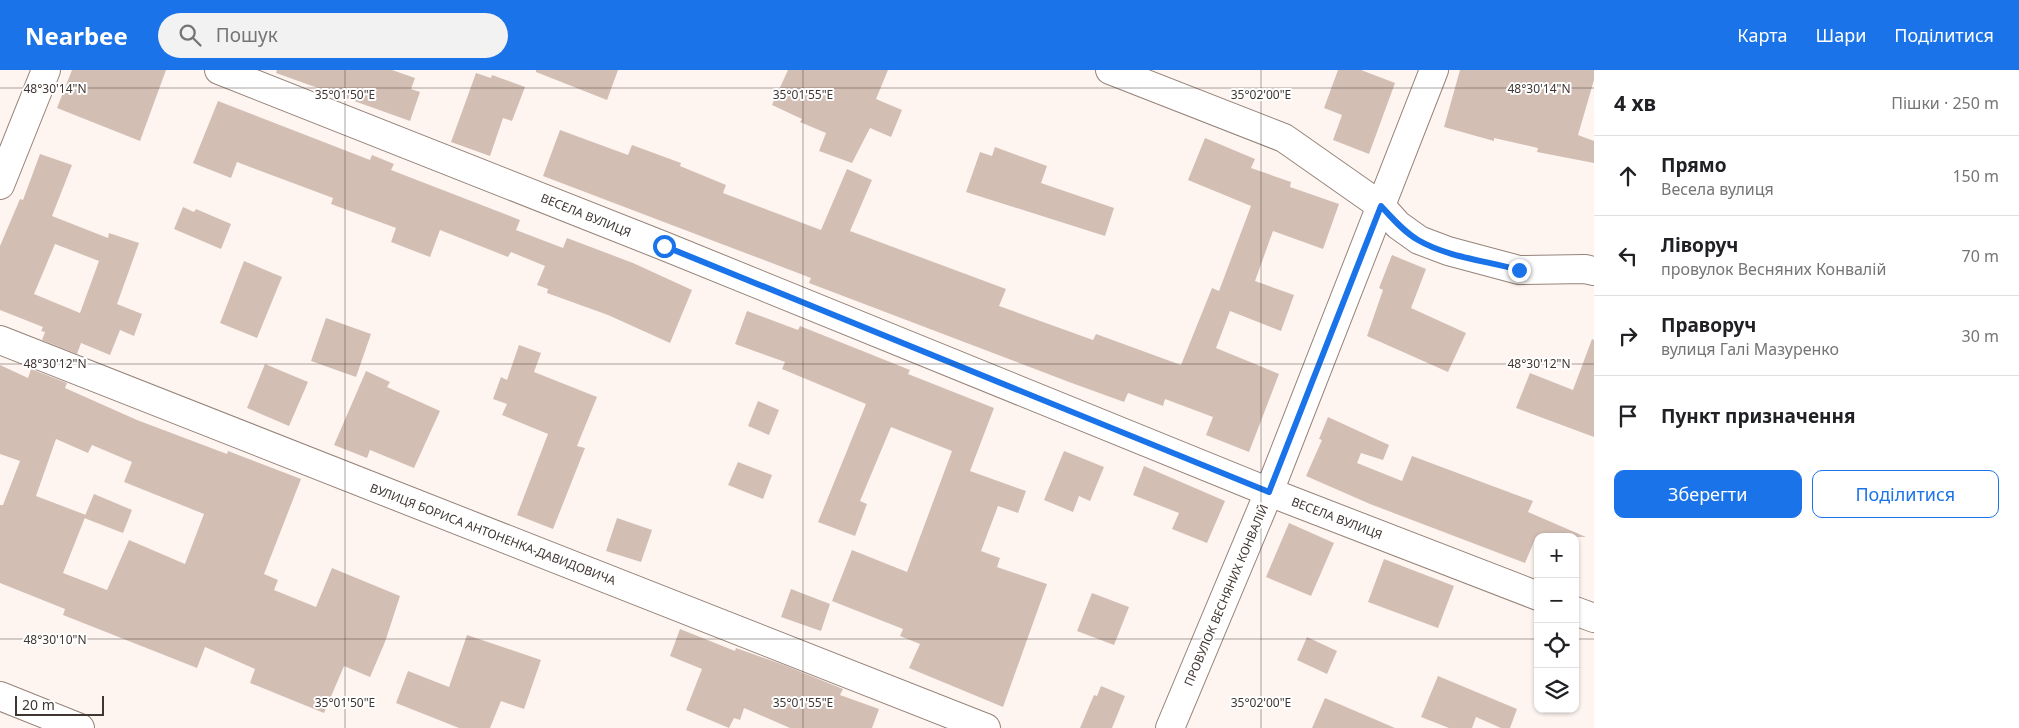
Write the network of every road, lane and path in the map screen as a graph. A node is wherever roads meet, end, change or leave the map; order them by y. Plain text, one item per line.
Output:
1 (46, 70) edge
2 (219, 70) edge
3 (1110, 70) edge
4 (1434, 70) edge
5 (0, 185) edge
6 (1381, 206) junction
7 (1594, 271) edge
8 (0, 340) edge
9 (1269, 492) junction
10 (1534, 594) edge
11 (1579, 612) edge
12 (1594, 618) edge
13 (0, 696) edge
14 (80, 728) edge
15 (986, 728) edge
16 (1170, 728) edge

1 - 5 street
2 - 9 street, ВЕСЕЛА ВУЛИЦЯ
3 - 6 street
4 - 6 street, ПРОВУЛОК ВЕСНЯНИХ КОНВАЛІЙ
6 - 7 street
6 - 9 street, ПРОВУЛОК ВЕСНЯНИХ КОНВАЛІЙ
8 - 15 street, ВУЛИЦЯ БОРИСА АНТОНЕНКА-ДАВИДОВИЧА
9 - 10 street, ВЕСЕЛА ВУЛИЦЯ
9 - 16 street, ПРОВУЛОК ВЕСНЯНИХ КОНВАЛІЙ
11 - 12 street
13 - 14 street

